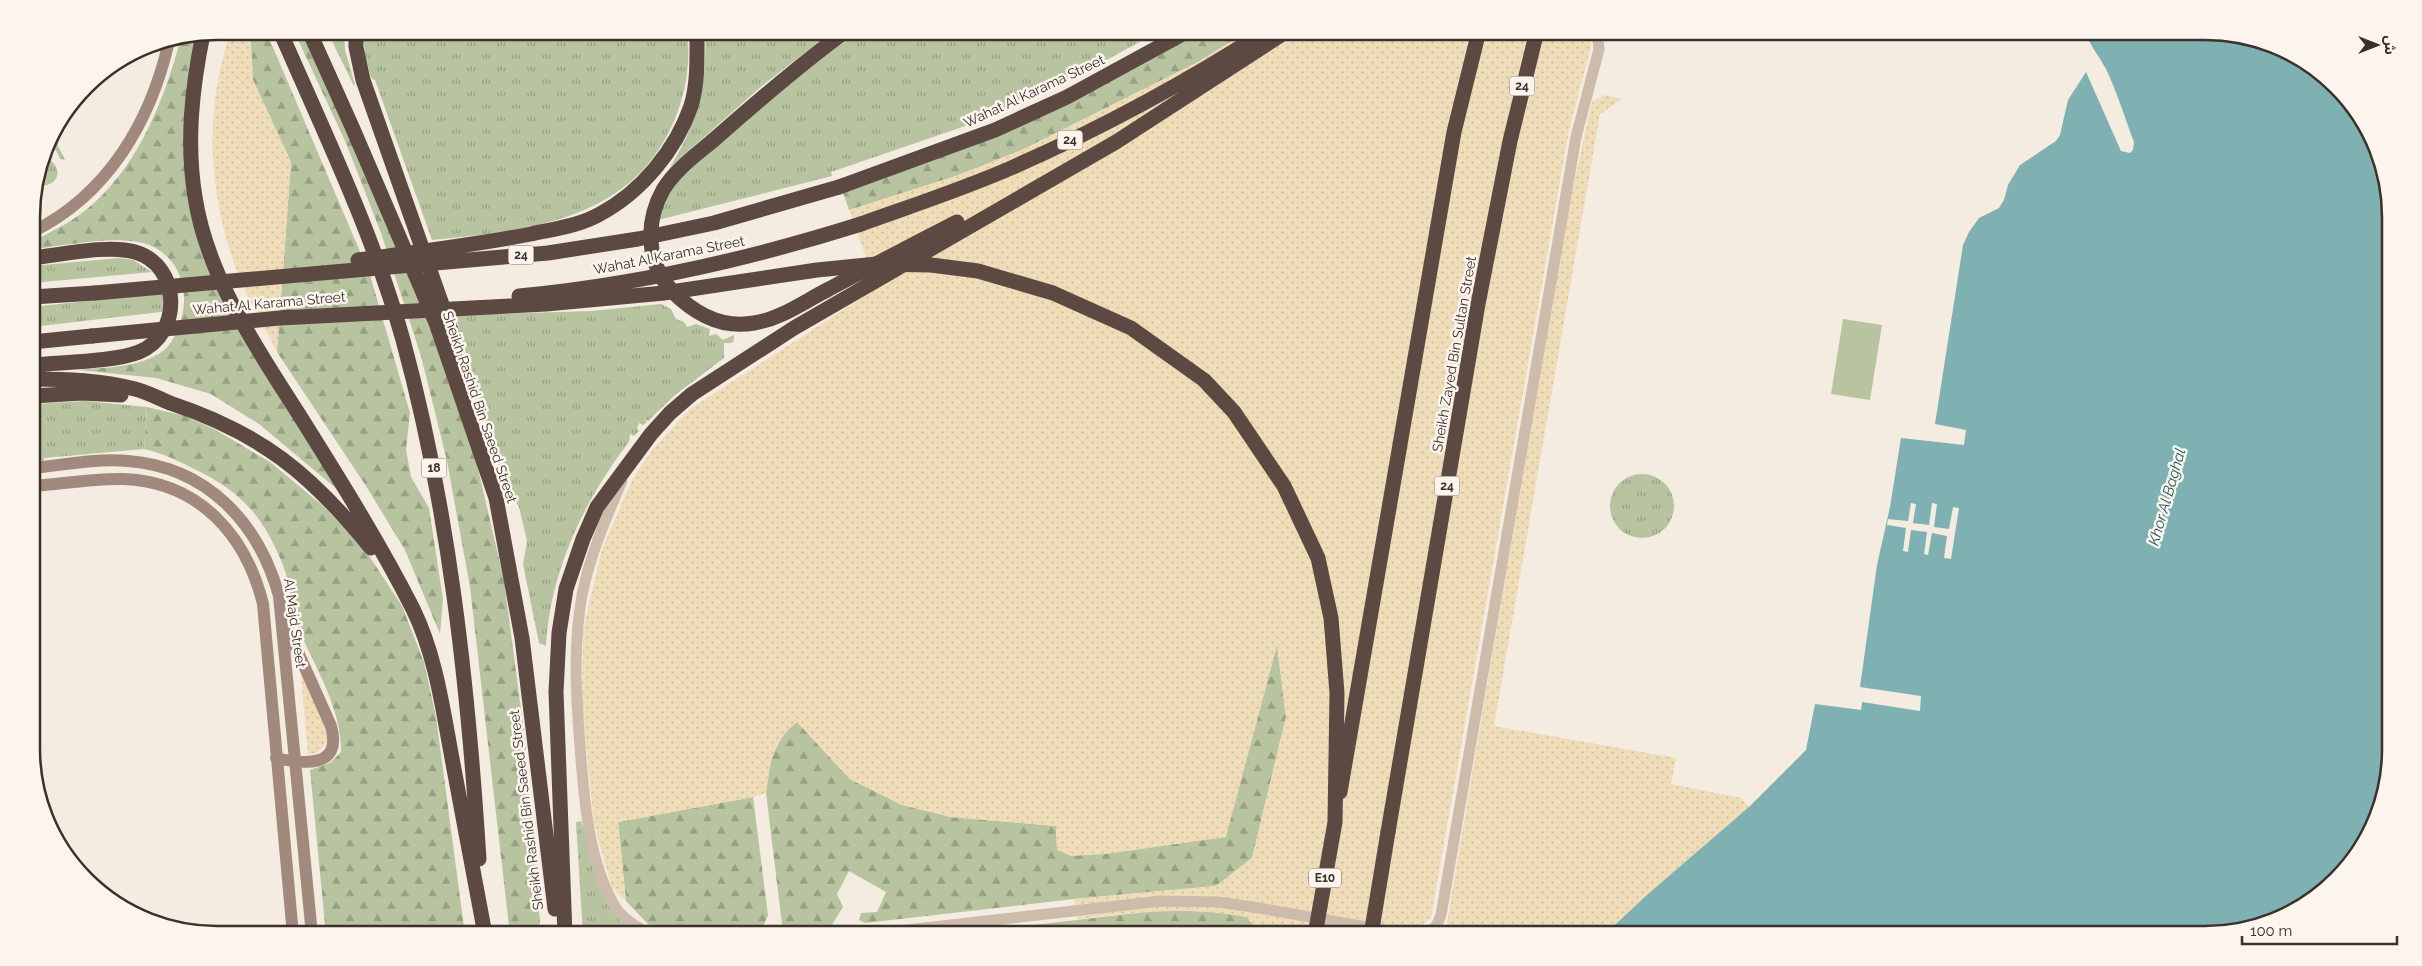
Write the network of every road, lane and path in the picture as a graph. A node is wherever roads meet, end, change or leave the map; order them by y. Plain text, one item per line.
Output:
1 (284, 40) edge
2 (313, 40) edge
3 (356, 40) edge
4 (696, 40) edge
5 (834, 40) edge
6 (1172, 40) edge
7 (1252, 40) edge
8 (1273, 40) edge
9 (1478, 40) edge
10 (1534, 40) edge
11 (1598, 40) edge
12 (202, 41) edge
13 (167, 47) edge
14 (999, 208) junction
15 (40, 227) edge
16 (40, 257) edge
17 (196, 284) junction
18 (40, 294) edge
19 (48, 295) junction
20 (40, 296) edge
21 (280, 318) junction
22 (40, 341) edge
23 (40, 364) edge
24 (40, 379) edge
25 (456, 382) junction
26 (40, 396) edge
27 (160, 399) junction
28 (630, 461) junction
29 (40, 467) edge
30 (40, 485) edge
31 (394, 576) junction
32 (281, 613) junction
33 (276, 758) junction
34 (296, 762) junction
35 (1335, 822) junction
36 (292, 926) edge
37 (311, 926) edge
38 (483, 926) edge
39 (484, 926) edge
40 (557, 926) edge
41 (565, 926) edge
42 (638, 926) edge
43 (942, 926) edge
44 (1316, 926) edge
45 (1365, 926) edge
46 (1372, 926) edge
47 (1436, 926) edge

1 - 39 highway, 18
2 - 25 highway, Sheikh Rashid Bin Saeed Street
3 - 25 highway
4 - 17 highway, bridge
5 - 14 highway
6 - 17 highway, Wahat Al Karama Street / 24, bridge
7 - 21 highway, Wahat Al Karama Street / 24, bridge
8 - 14 highway
9 - 35 highway, bridge
10 - 46 highway, Sheikh Zayed Bin Sultan Street / 24, bridge
11 - 47 street
12 - 31 highway
13 - 15 street
14 - 28 highway
16 - 23 highway
17 - 19 highway, Wahat Al Karama Street / 24, bridge
18 - 19 highway
19 - 20 highway, Wahat Al Karama Street / 24
21 - 22 highway, Wahat Al Karama Street / 24, bridge
21 - 35 highway, bridge
24 - 27 highway
25 - 40 highway, Sheikh Rashid Bin Saeed Street
26 - 27 highway
27 - 31 highway
28 - 41 highway
28 - 42 street
29 - 32 street, Al Majd Street
30 - 33 street
31 - 38 highway
32 - 34 street, Al Majd Street
32 - 34 street
33 - 34 street
33 - 36 street
34 - 37 street, Al Majd Street
35 - 44 highway, E10, bridge
43 - 45 street

